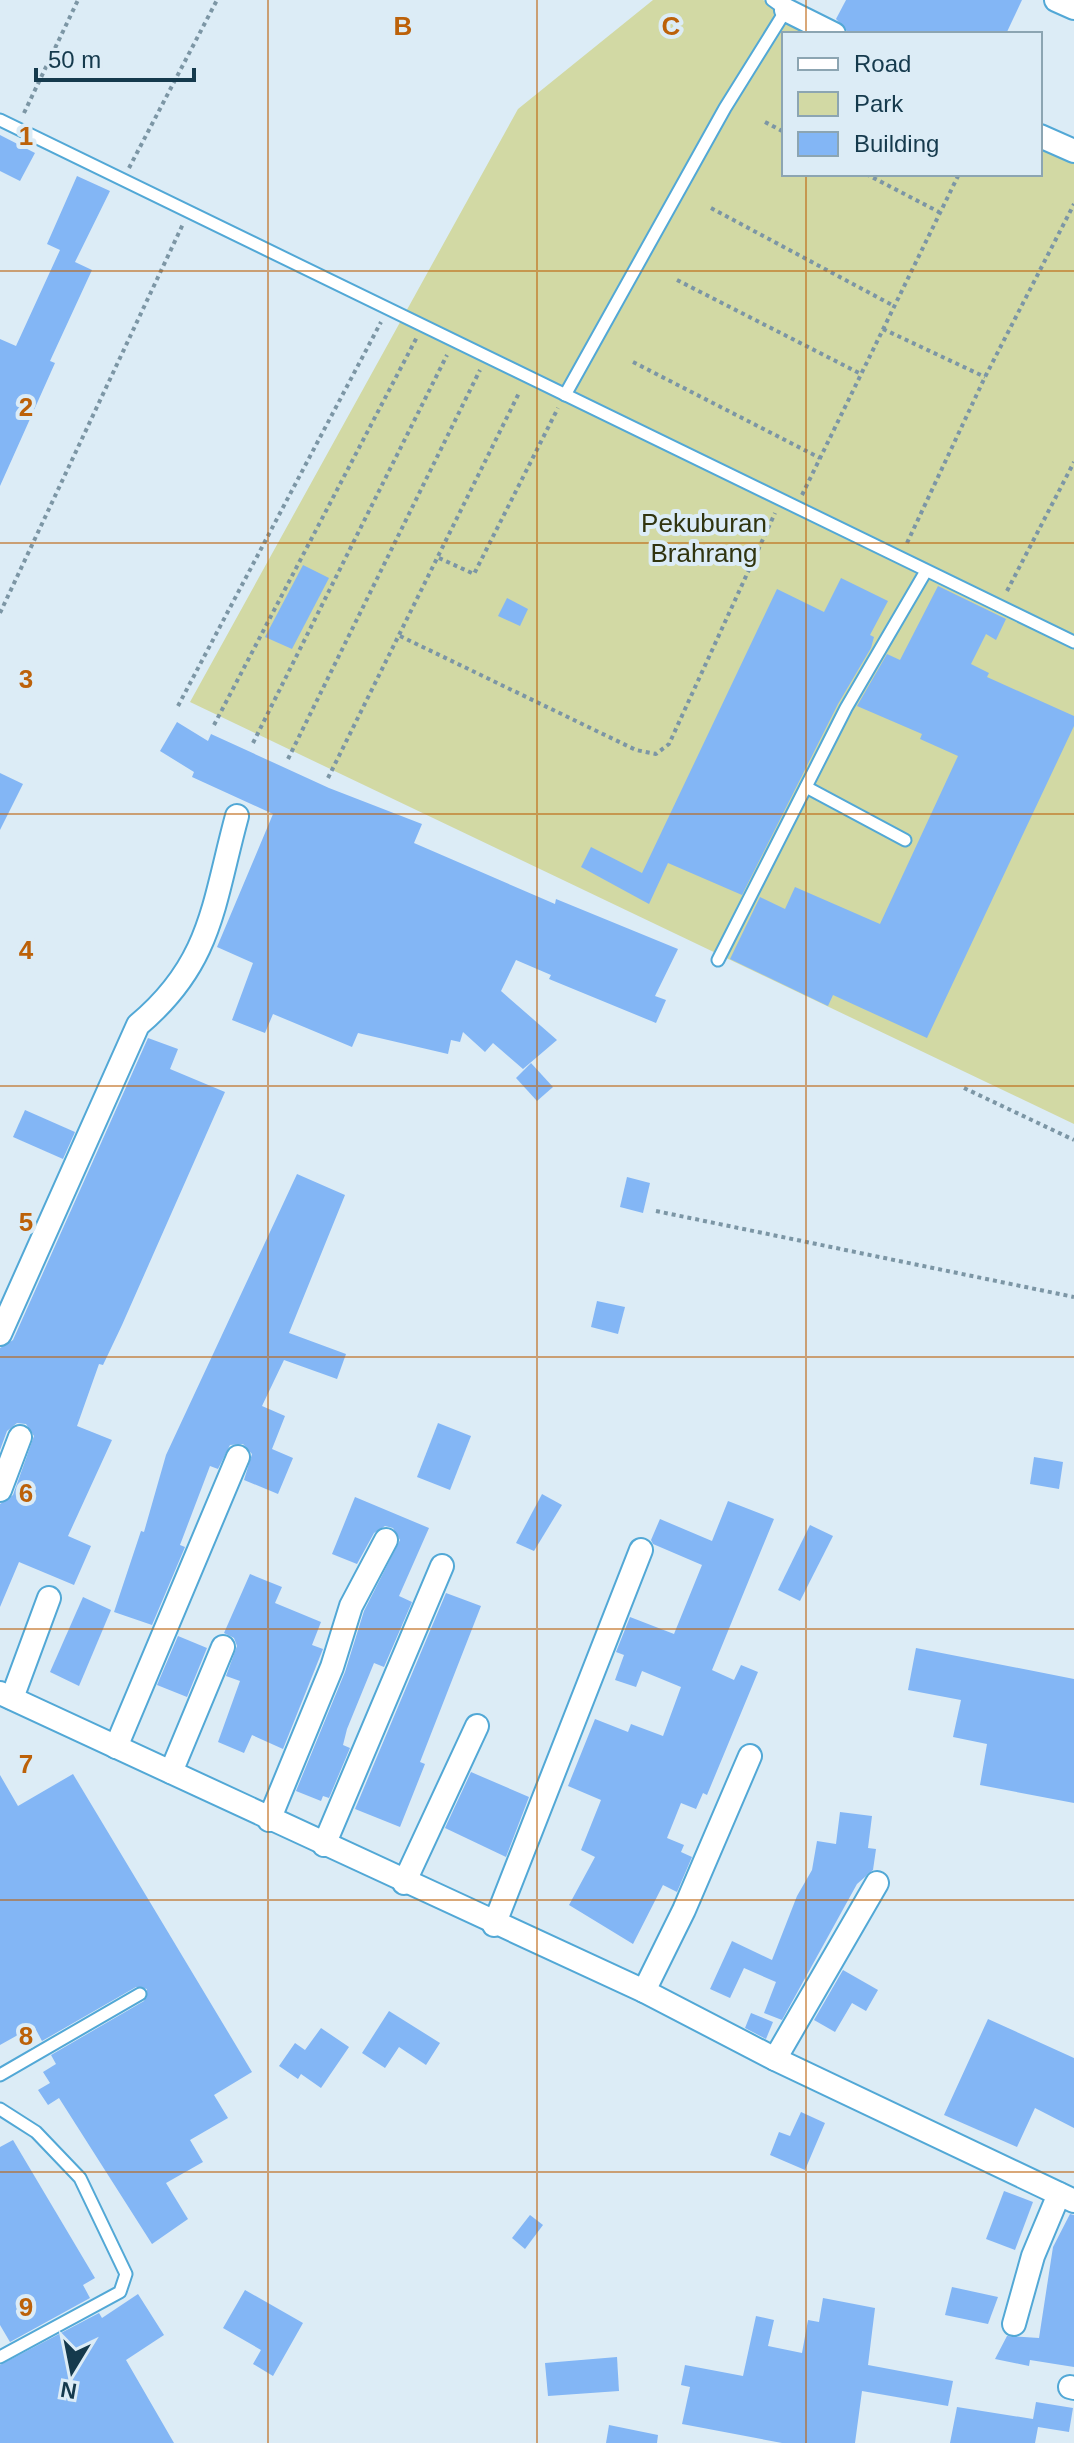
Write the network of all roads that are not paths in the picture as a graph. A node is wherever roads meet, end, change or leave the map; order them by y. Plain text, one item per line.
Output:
1 (1056, 0) edge
2 (779, 5) edge
3 (1074, 8) edge
4 (830, 32) edge
5 (0, 120) edge
6 (1042, 137) edge
7 (1074, 151) edge
8 (565, 395) junction
9 (926, 571) junction
10 (1074, 642) edge
11 (806, 787) junction
12 (237, 816) dead end
13 (905, 840) dead end
14 (718, 960) dead end
15 (0, 1334) edge
16 (20, 1437) dead end
17 (238, 1457) dead end
18 (0, 1490) edge
19 (386, 1540) dead end
20 (641, 1550) dead end
21 (442, 1566) dead end
22 (49, 1598) dead end
23 (223, 1647) dead end
24 (6, 1696) edge
25 (477, 1726) dead end
26 (116, 1747) junction
27 (750, 1756) dead end
28 (171, 1772) junction
29 (269, 1820) junction
30 (324, 1845) junction
31 (404, 1883) junction
32 (877, 1883) dead end
33 (494, 1925) junction
34 (644, 1991) junction
35 (140, 1994) dead end
36 (775, 2059) junction
37 (0, 2075) edge
38 (0, 2109) edge
39 (1066, 2198) edge
40 (1014, 2324) dead end
41 (0, 2357) edge

1 - 3 street
2 - 4 street
2 - 8 lane
5 - 8 lane
6 - 7 street
8 - 9 lane
9 - 10 lane
9 - 11 lane
11 - 13 lane
11 - 14 lane
12 - 15 street
16 - 18 street
17 - 26 street
19 - 29 street
20 - 33 street
21 - 30 street
22 - 24 street
23 - 28 street
24 - 26 street
25 - 31 street
26 - 28 street
27 - 34 street
28 - 29 street
29 - 30 street
30 - 31 street
31 - 33 street
32 - 36 street
33 - 34 street
34 - 36 street
35 - 37 lane
36 - 39 street
38 - 41 lane
39 - 40 street

